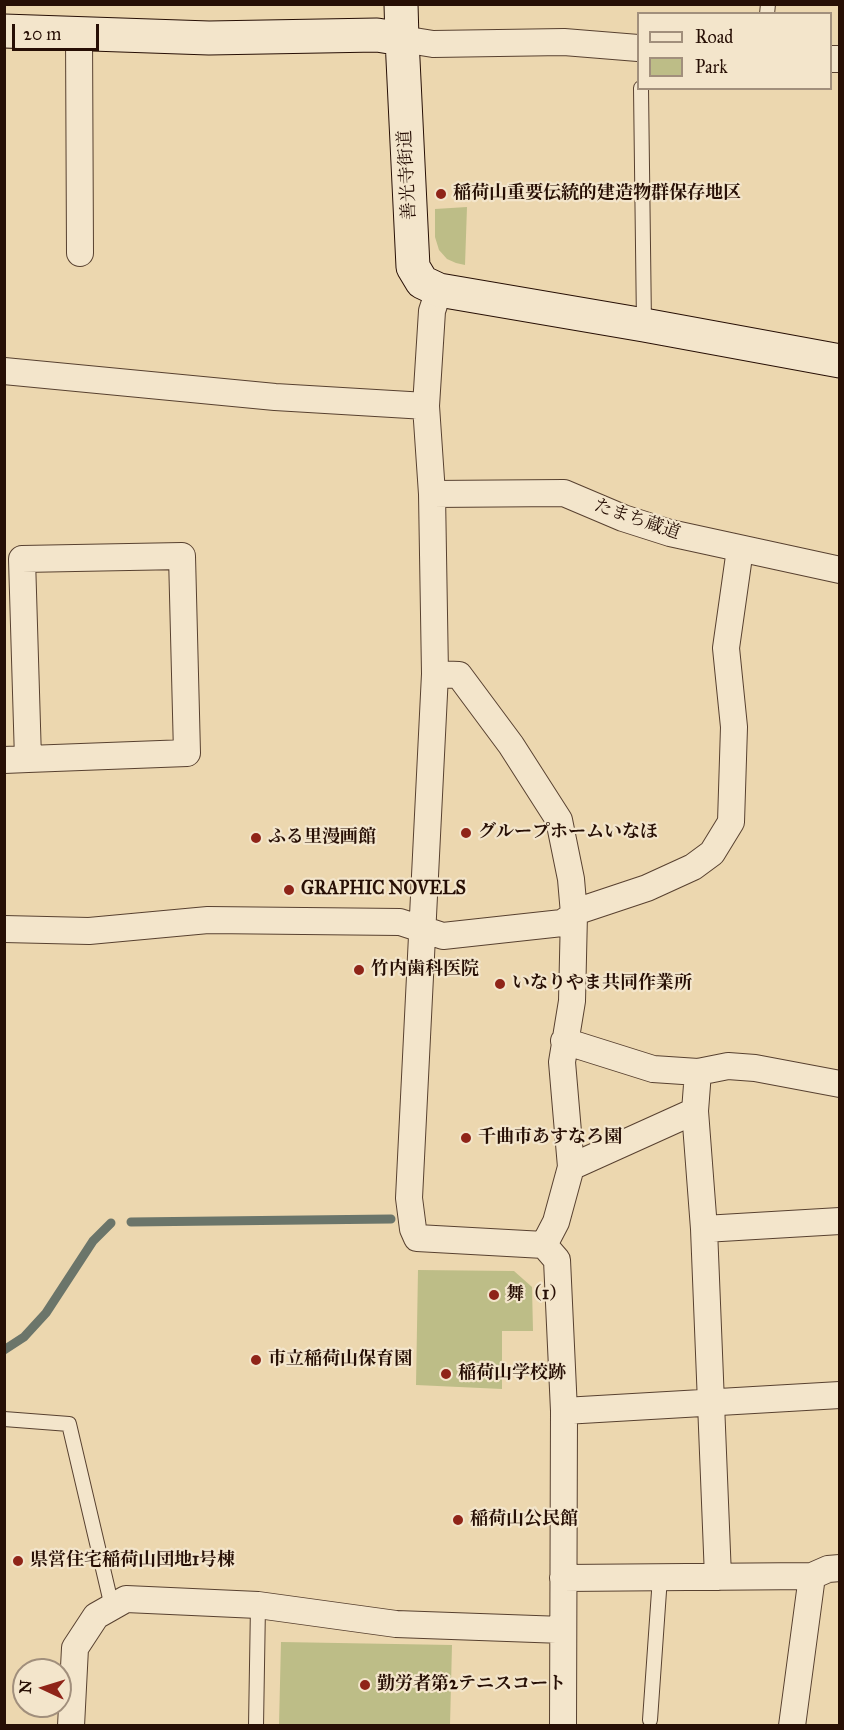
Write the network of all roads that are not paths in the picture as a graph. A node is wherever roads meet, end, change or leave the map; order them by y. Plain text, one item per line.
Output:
1 (401, 4) edge
2 (4, 31) edge
3 (79, 33) junction
4 (402, 39) junction
5 (637, 48) edge
6 (641, 90) edge
7 (80, 253) dead end
8 (439, 290) junction
9 (644, 325) junction
10 (840, 361) edge
11 (4, 371) edge
12 (426, 406) junction
13 (432, 494) junction
14 (740, 549) junction
15 (840, 570) edge
16 (435, 674) junction
17 (16, 759) edge
18 (574, 914) junction
19 (4, 929) edge
20 (422, 930) junction
21 (564, 1041) junction
22 (698, 1072) junction
23 (840, 1084) edge
24 (695, 1111) junction
25 (571, 1167) junction
26 (840, 1221) edge
27 (704, 1229) junction
28 (544, 1245) junction
29 (840, 1395) edge
30 (710, 1402) junction
31 (564, 1411) junction
32 (4, 1419) edge
33 (840, 1568) edge
34 (718, 1576) junction
35 (812, 1576) junction
36 (660, 1577) junction
37 (563, 1578) junction
38 (258, 1605) junction
39 (112, 1607) junction
40 (563, 1630) junction
41 (650, 1720) dead end
42 (71, 1725) edge
43 (256, 1725) edge
44 (563, 1725) edge
45 (792, 1725) edge

1 - 4 street, 善光寺街道
2 - 3 street
3 - 4 street
3 - 7 street
4 - 5 street
4 - 8 street, 善光寺街道
6 - 9 lane
8 - 9 street, 善光寺街道
8 - 12 street
9 - 10 street, 善光寺街道
11 - 12 street
12 - 13 street
13 - 14 street, たまち蔵道
13 - 16 street
14 - 15 street, たまち蔵道
14 - 18 street
16 - 18 street
16 - 20 street
17 - 17 street
18 - 20 street
18 - 21 street
19 - 20 street
20 - 28 street
21 - 22 street
21 - 25 street
22 - 23 street
22 - 24 street
24 - 25 street
24 - 27 street
25 - 28 street
26 - 27 street
27 - 30 street
28 - 31 street
29 - 30 street
30 - 31 street
30 - 34 street
31 - 37 street
32 - 39 lane
33 - 35 street
34 - 35 street
34 - 36 street
35 - 45 street
36 - 37 street
36 - 41 lane
37 - 40 street
38 - 39 street
38 - 40 street
38 - 43 lane
39 - 42 street
40 - 44 street

